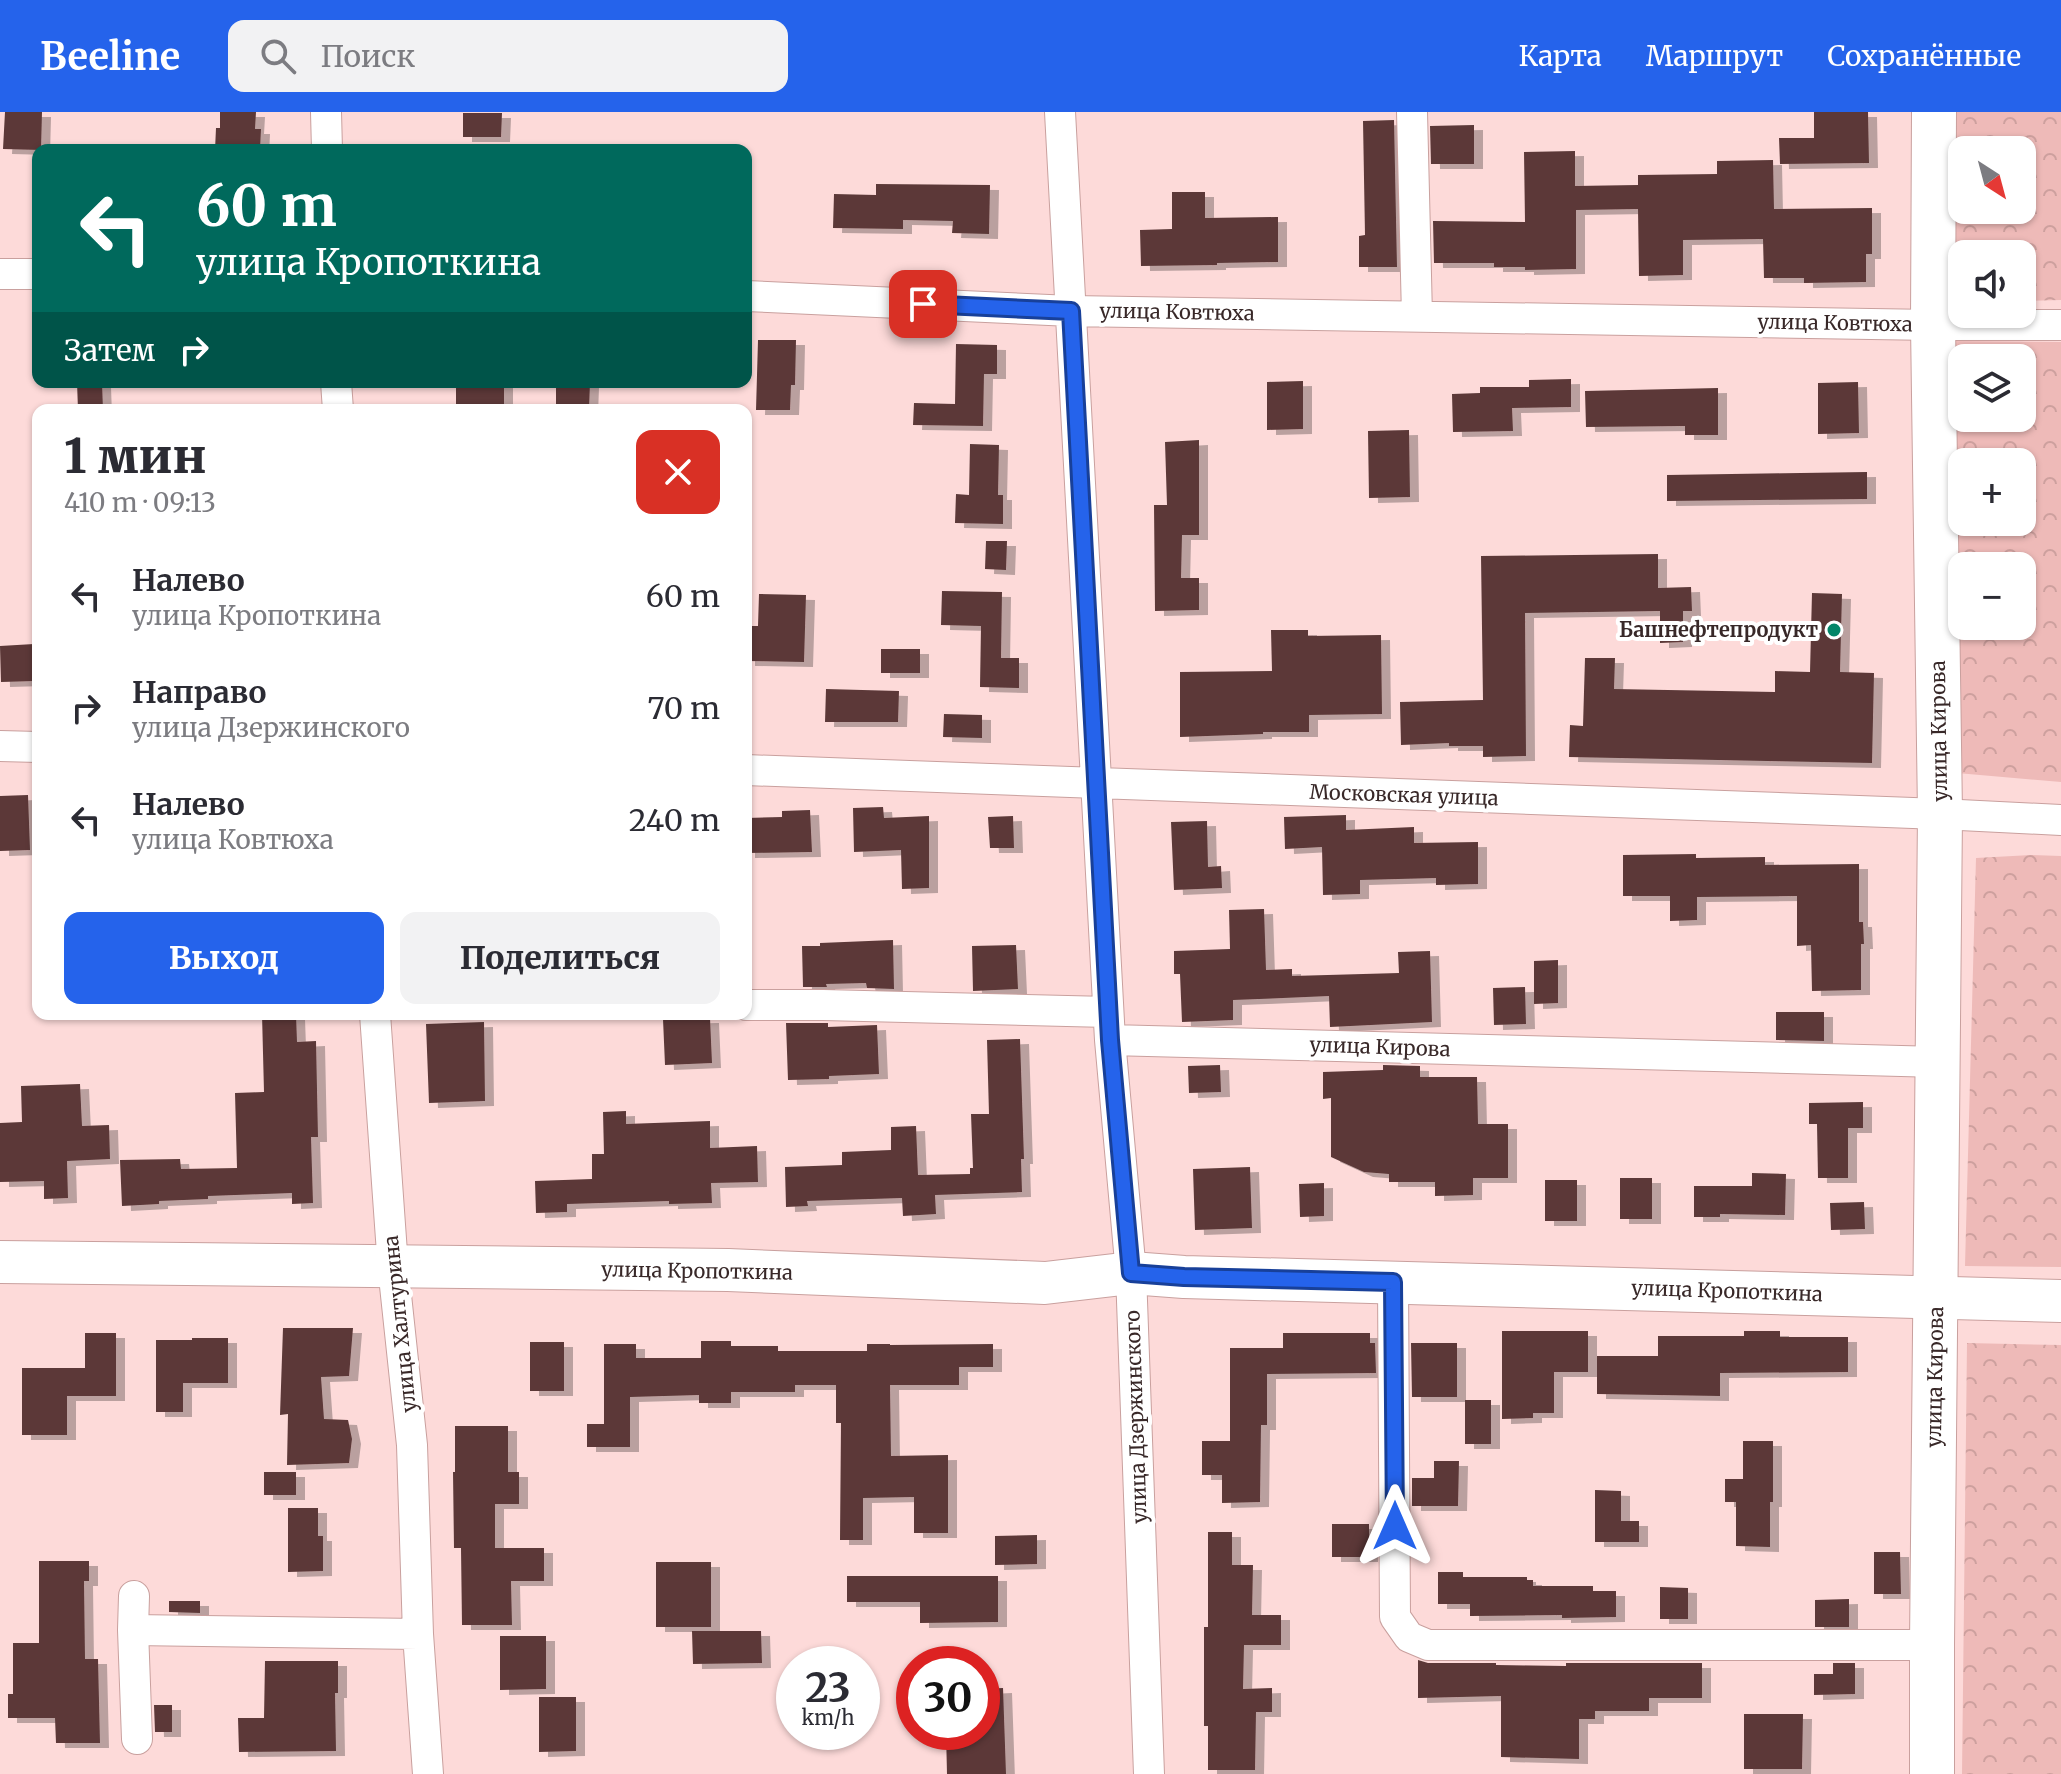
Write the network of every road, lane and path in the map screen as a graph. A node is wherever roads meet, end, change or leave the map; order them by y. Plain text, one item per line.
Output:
1 (326, 112) edge
2 (1060, 112) edge
3 (1412, 112) edge
4 (1934, 112) edge
5 (327, 144) edge
6 (0, 274) edge
7 (32, 274) edge
8 (752, 296) edge
9 (1071, 311) junction
10 (1417, 316) junction
11 (1933, 325) junction
12 (2061, 325) edge
13 (0, 746) edge
14 (32, 747) edge
15 (752, 770) edge
16 (1096, 784) junction
17 (1940, 814) junction
18 (2061, 820) edge
19 (752, 1005) edge
20 (375, 1020) edge
21 (1109, 1026) junction
22 (1939, 1062) junction
23 (0, 1262) edge
24 (393, 1267) junction
25 (1131, 1273) junction
26 (1393, 1282) junction
27 (1937, 1297) junction
28 (2061, 1301) edge
29 (134, 1596) dead end
30 (133, 1630) junction
31 (418, 1634) junction
32 (1932, 1645) junction
33 (137, 1739) dead end
34 (428, 1774) edge
35 (1149, 1774) edge
36 (1932, 1774) edge

1 - 5 street
2 - 9 street, улица Дзержинского
3 - 10 street
4 - 11 main road, улица Кирова
6 - 7 street
8 - 9 street, улица Ковтюха
9 - 10 street, улица Ковтюха
9 - 16 street, улица Дзержинского
10 - 11 street, улица Ковтюха
11 - 12 street, улица Ковтюха
11 - 17 main road, улица Кирова
13 - 14 street
15 - 16 street, Московская улица
16 - 17 street, Московская улица
16 - 21 street, улица Дзержинского
17 - 18 street, Московская улица
17 - 22 main road, улица Кирова
19 - 21 street
20 - 24 street, улица Халтурина
21 - 22 street, улица Кирова
21 - 25 street, улица Дзержинского
22 - 27 main road, улица Кирова
23 - 24 main road, улица Кропоткина
24 - 25 main road, улица Кропоткина
24 - 31 street, улица Халтурина
25 - 26 main road, улица Кропоткина
25 - 35 street, улица Дзержинского
26 - 27 main road, улица Кропоткина
26 - 32 street
27 - 28 main road, улица Кропоткина
27 - 32 main road, улица Кирова
29 - 30 street
30 - 31 street
30 - 33 street
31 - 34 street, улица Халтурина
32 - 36 main road, улица Кирова

